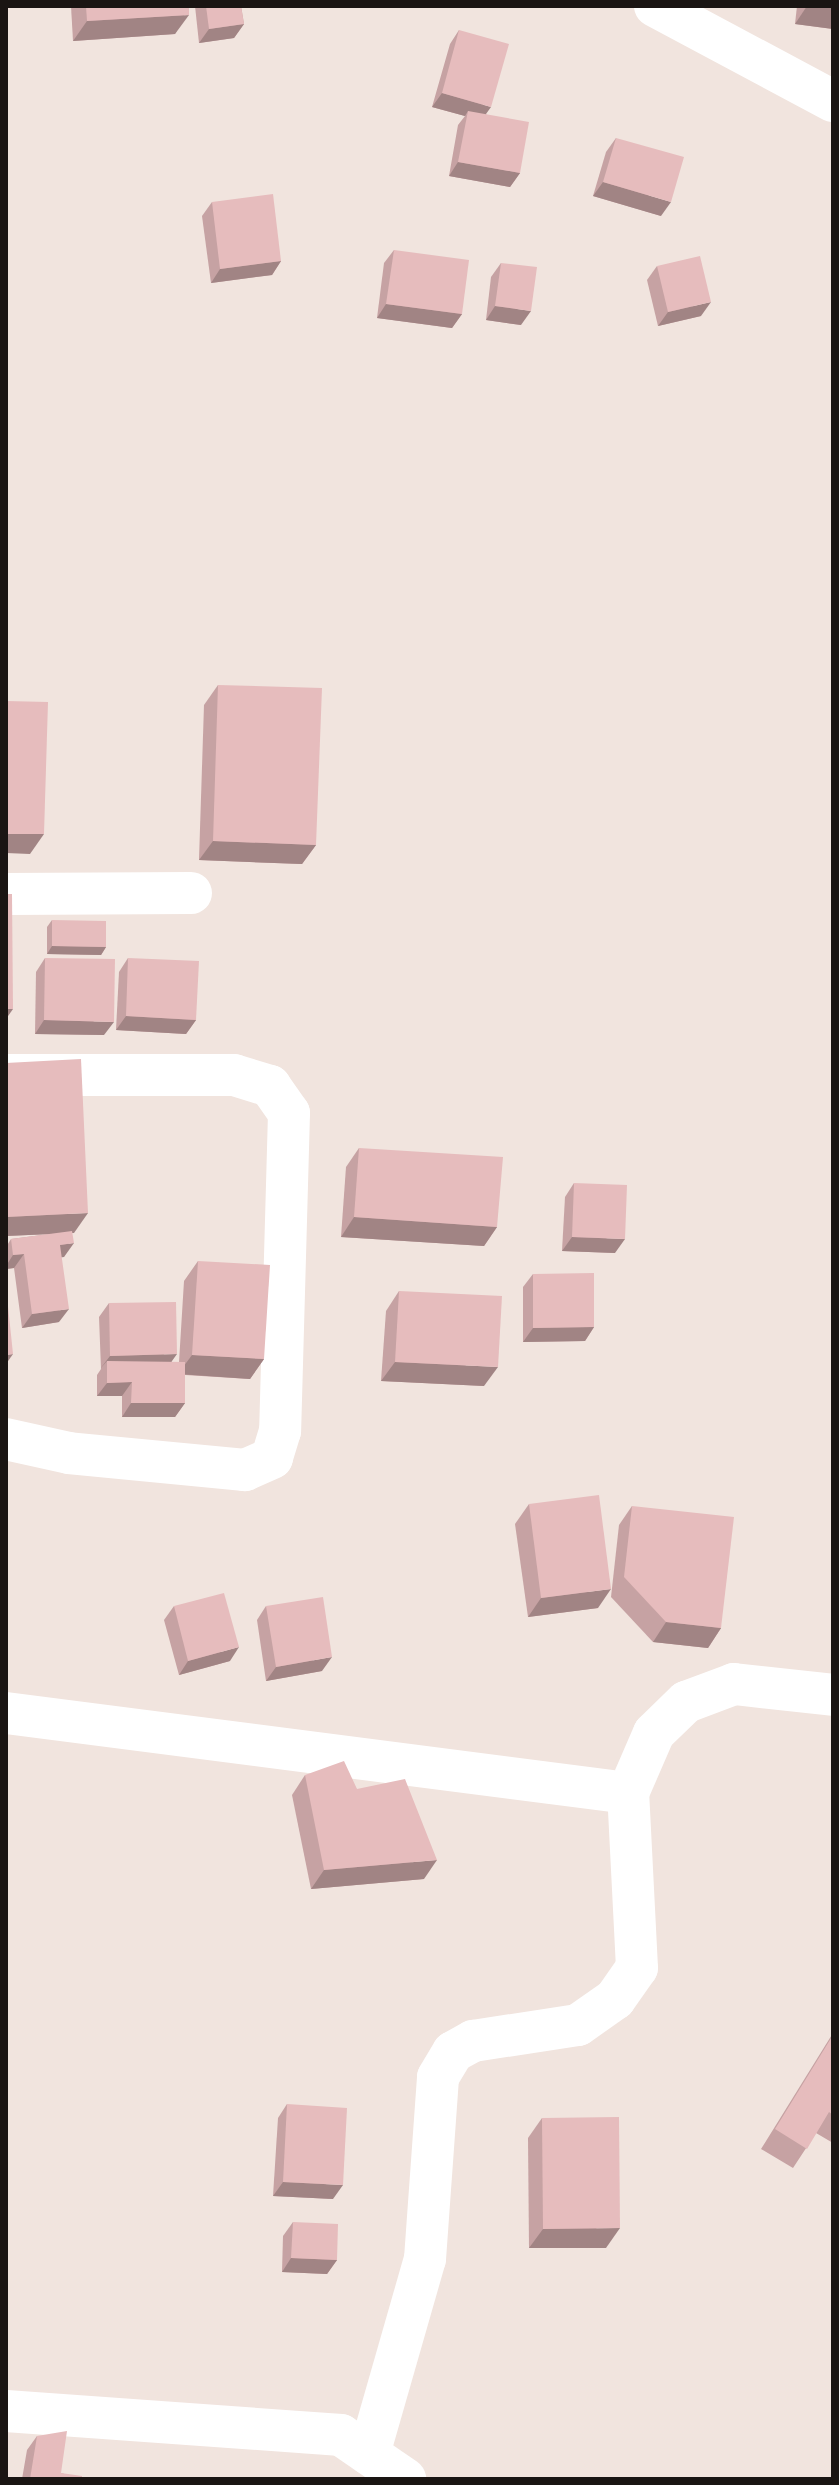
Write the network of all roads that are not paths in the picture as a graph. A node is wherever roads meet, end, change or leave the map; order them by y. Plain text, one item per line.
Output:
1 (655, 6) edge
2 (833, 101) edge
3 (191, 893) dead end
4 (6, 894) edge
5 (6, 1075) edge
6 (6, 1439) edge
7 (833, 1695) edge
8 (6, 1713) edge
9 (628, 1793) junction
10 (6, 2411) edge
11 (369, 2454) junction
12 (405, 2479) edge

1 - 2 street
3 - 4 street
5 - 6 street
7 - 9 street
8 - 9 street
9 - 11 street
10 - 11 street
11 - 12 street

